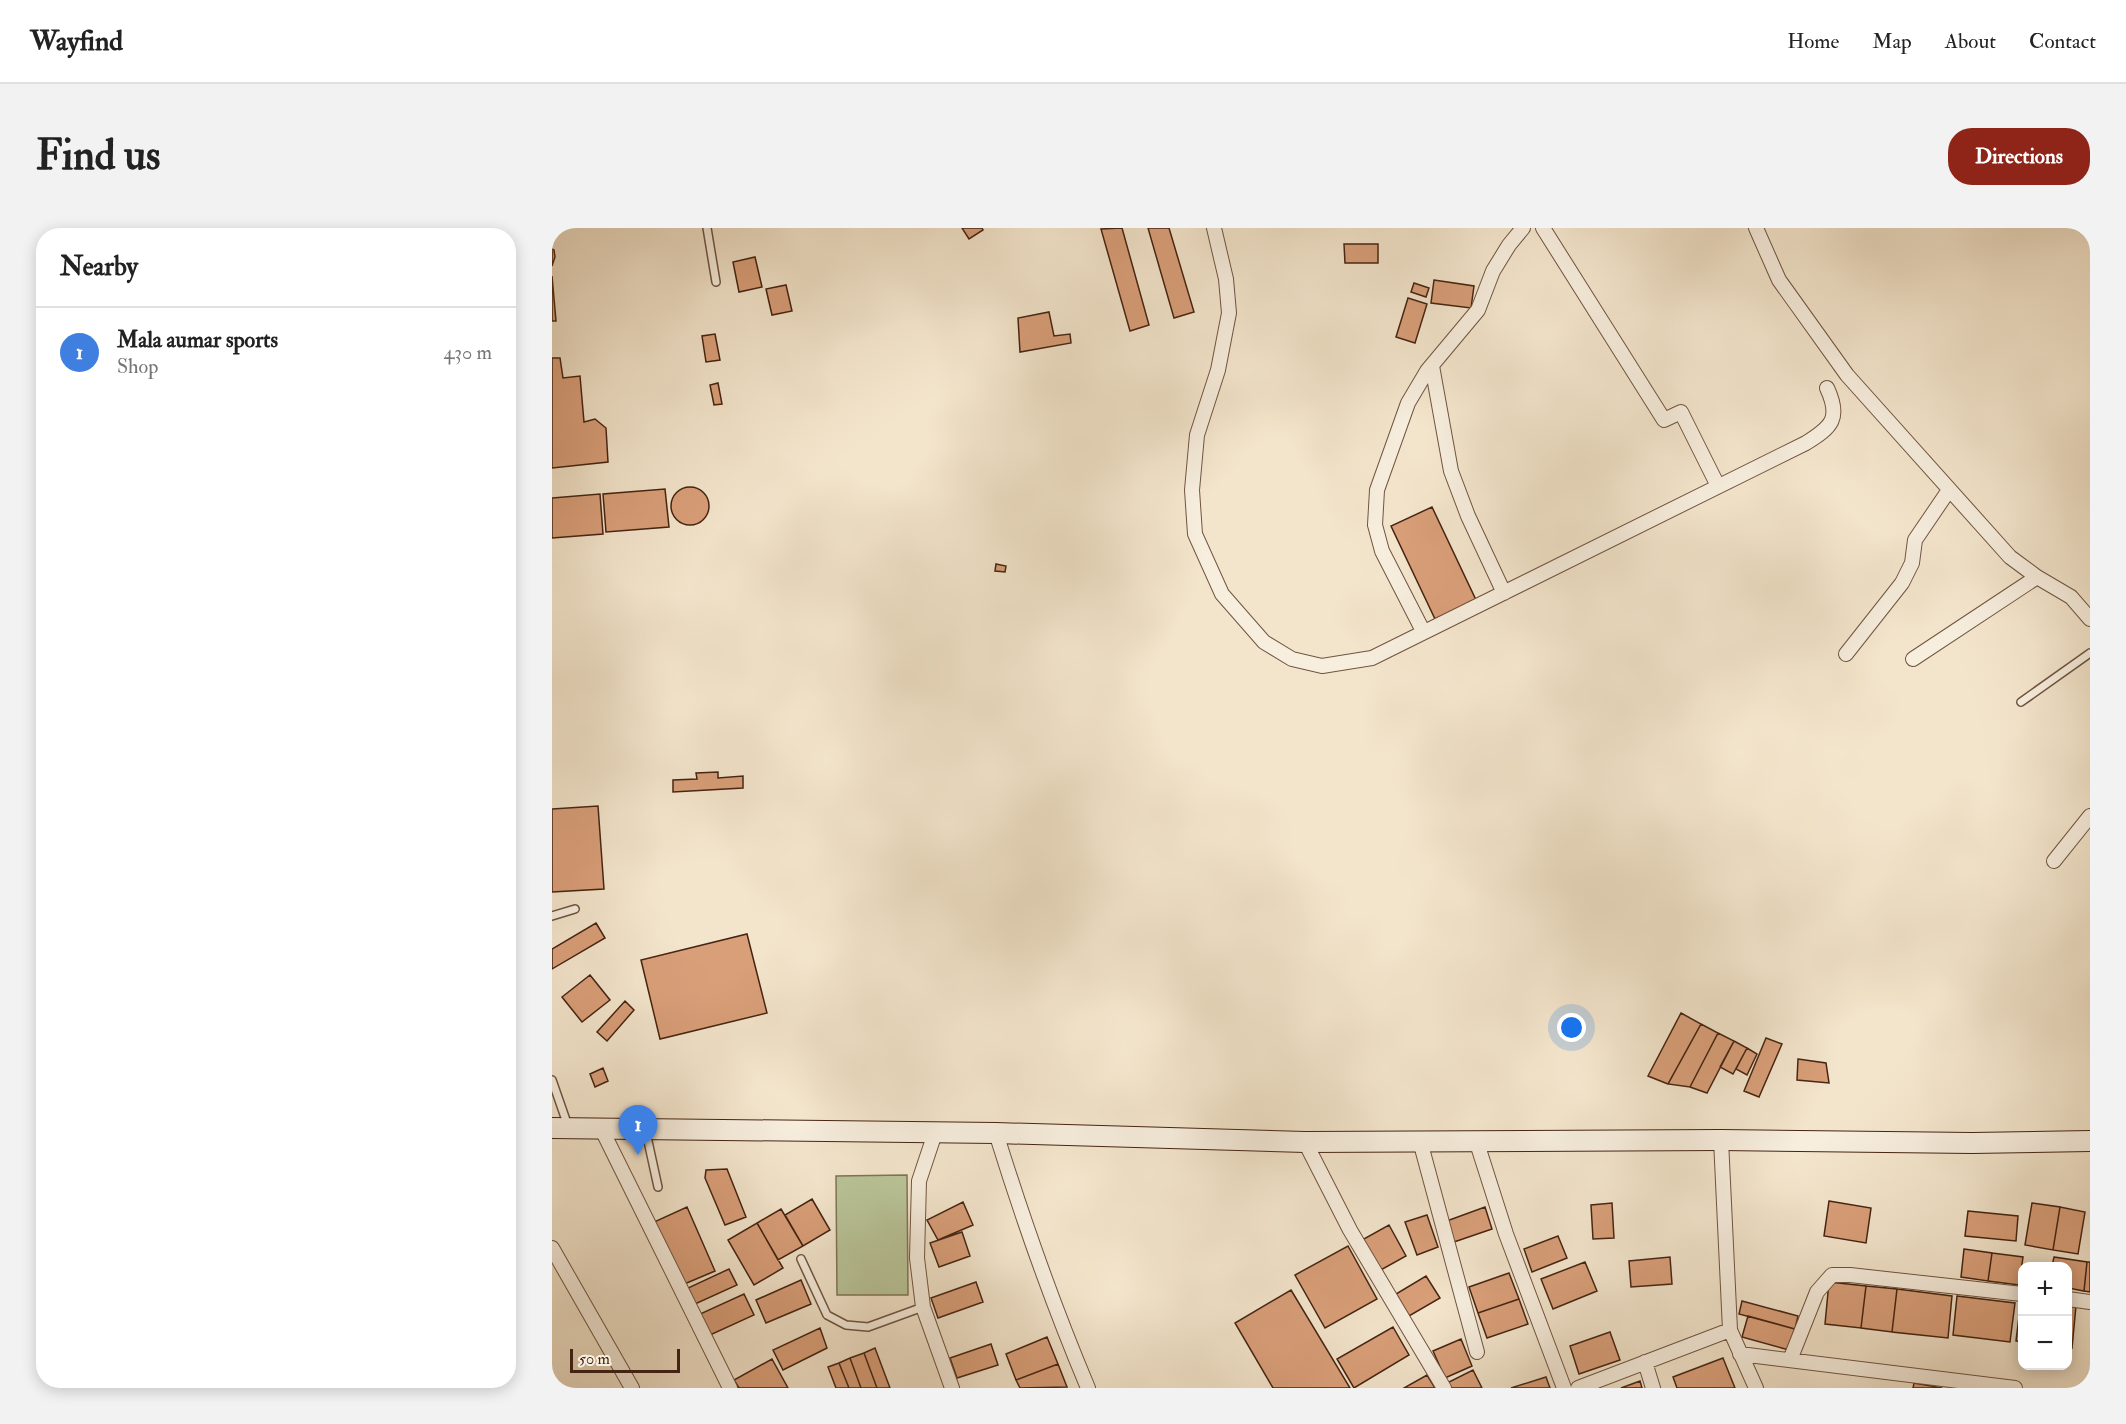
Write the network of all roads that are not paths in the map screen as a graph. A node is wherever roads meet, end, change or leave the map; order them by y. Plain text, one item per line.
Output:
1 (707, 228) edge
2 (1214, 228) edge
3 (1523, 228) edge
4 (1543, 228) edge
5 (1756, 228) edge
6 (716, 282) dead end
7 (1432, 366) junction
8 (1827, 388) dead end
9 (1718, 486) junction
10 (1949, 490) junction
11 (2037, 577) junction
12 (1504, 593) junction
13 (2090, 619) edge
14 (1423, 631) junction
15 (2090, 653) edge
16 (1846, 654) dead end
17 (1913, 659) dead end
18 (2021, 702) dead end
19 (2090, 816) edge
20 (2054, 861) dead end
21 (575, 909) dead end
22 (552, 916) edge
23 (552, 1080) edge
24 (560, 1128) edge
25 (602, 1130) junction
26 (646, 1130) junction
27 (935, 1132) junction
28 (996, 1133) junction
29 (1476, 1140) junction
30 (1721, 1140) junction
31 (1420, 1141) junction
32 (2090, 1141) edge
33 (1305, 1142) junction
34 (658, 1187) dead end
35 (552, 1248) edge
36 (801, 1259) dead end
37 (2018, 1294) edge
38 (2072, 1300) edge
39 (2090, 1302) edge
40 (923, 1307) junction
41 (1730, 1330) junction
42 (1477, 1352) dead end
43 (1740, 1354) junction
44 (1790, 1360) junction
45 (1645, 1362) junction
46 (632, 1388) edge
47 (730, 1388) edge
48 (952, 1388) edge
49 (1088, 1388) edge
50 (1444, 1388) edge
51 (1564, 1388) edge
52 (1578, 1388) edge
53 (1653, 1388) edge
54 (1756, 1388) edge
55 (2015, 1388) edge

1 - 6 lane
2 - 14 street
3 - 7 street
4 - 9 street
5 - 10 street
7 - 12 street
7 - 14 street
8 - 9 street
9 - 12 street
10 - 11 street
10 - 16 street
11 - 13 street
11 - 17 street
12 - 14 street
15 - 18 lane
19 - 20 street
21 - 22 lane
23 - 24 lane
24 - 25 street
25 - 26 street
25 - 47 street
26 - 27 street
26 - 34 lane
27 - 28 street
27 - 40 street
28 - 33 street
28 - 49 street
29 - 30 street
29 - 31 street
29 - 51 street
30 - 32 street
30 - 41 street
31 - 33 street
31 - 42 street
33 - 50 street
35 - 46 street
36 - 40 lane
37 - 44 street
38 - 39 street
40 - 48 street
41 - 43 street
41 - 45 street
43 - 44 street
43 - 54 street
44 - 55 street
45 - 52 street
45 - 53 street

